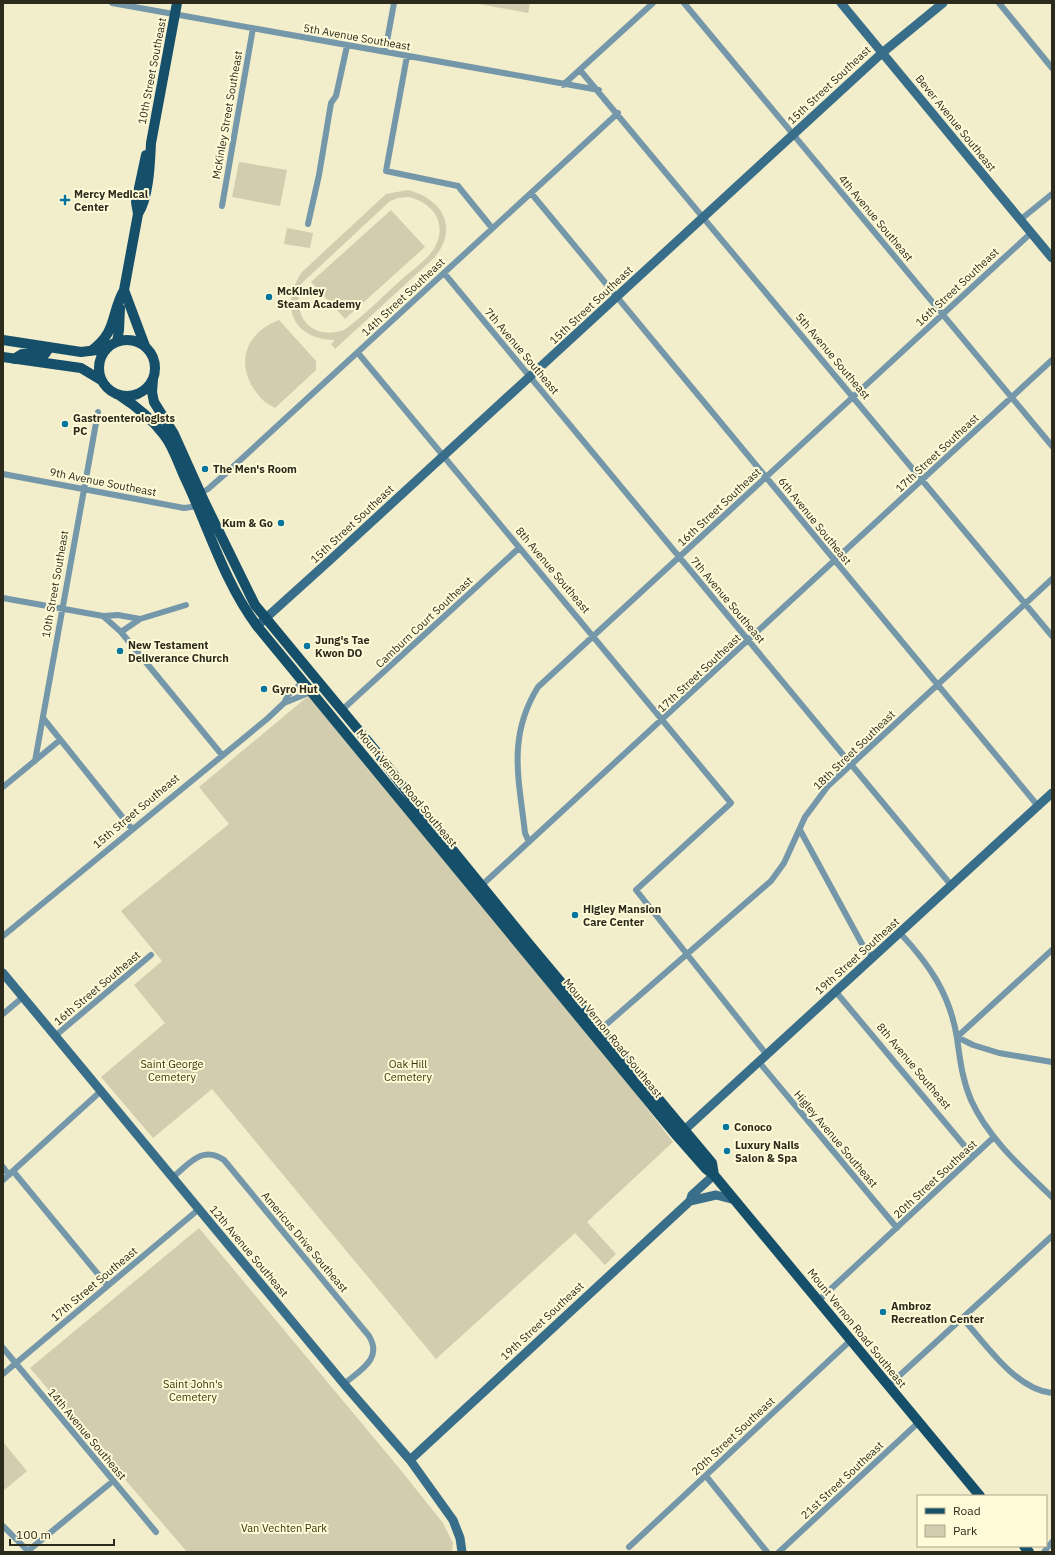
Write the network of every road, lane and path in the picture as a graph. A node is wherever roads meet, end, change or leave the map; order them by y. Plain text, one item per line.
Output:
1 (112, 3) edge
2 (177, 3) edge
3 (394, 3) edge
4 (652, 3) edge
5 (684, 3) edge
6 (841, 3) edge
7 (943, 3) edge
8 (999, 3) edge
9 (175, 14) junction
10 (253, 28) junction
11 (347, 46) junction
12 (385, 52) junction
13 (882, 53) junction
14 (408, 56) junction
15 (1052, 68) edge
16 (580, 70) junction
17 (563, 85) junction
18 (599, 90) junction
19 (618, 113) junction
20 (793, 134) junction
21 (531, 193) junction
22 (1052, 194) edge
23 (222, 206) dead end
24 (705, 217) junction
25 (1020, 220) junction
26 (308, 224) dead end
27 (492, 228) junction
28 (1031, 232) junction
29 (1052, 258) edge
30 (444, 273) junction
31 (122, 294) junction
32 (617, 297) junction
33 (942, 314) junction
34 (3, 340) edge
35 (114, 343) junction
36 (145, 346) junction
37 (49, 348) junction
38 (91, 351) junction
39 (358, 353) junction
40 (3, 357) edge
41 (14, 359) junction
42 (1052, 360) edge
43 (530, 377) junction
44 (153, 379) junction
45 (102, 380) junction
46 (119, 395) junction
47 (854, 396) junction
48 (1012, 398) junction
49 (98, 412) dead end
50 (1052, 446) edge
51 (443, 457) junction
52 (3, 474) edge
53 (766, 477) junction
54 (922, 480) junction
55 (85, 489) junction
56 (201, 493) junction
57 (199, 506) junction
58 (519, 548) junction
59 (680, 557) junction
60 (834, 561) junction
61 (1052, 579) edge
62 (3, 598) edge
63 (1025, 604) junction
64 (186, 605) dead end
65 (63, 608) junction
66 (103, 616) junction
67 (265, 618) junction
68 (140, 619) junction
69 (257, 626) junction
70 (120, 632) junction
71 (1052, 636) edge
72 (593, 637) junction
73 (748, 641) junction
74 (303, 682) junction
75 (938, 685) junction
76 (311, 692) junction
77 (284, 703) junction
78 (342, 710) junction
79 (43, 718) junction
80 (662, 720) junction
81 (360, 732) junction
82 (60, 740) junction
83 (222, 755) junction
84 (35, 760) junction
85 (852, 764) junction
86 (3, 787) edge
87 (1052, 793) edge
88 (1038, 806) junction
89 (132, 829) junction
90 (800, 830) junction
91 (529, 842) junction
92 (482, 885) junction
93 (951, 885) junction
94 (900, 933) junction
95 (3, 936) edge
96 (1052, 950) edge
97 (151, 955) dead end
98 (687, 955) junction
99 (873, 957) junction
100 (3, 973) edge
101 (836, 992) junction
102 (23, 997) junction
103 (3, 1014) edge
104 (601, 1029) junction
105 (55, 1036) junction
106 (956, 1037) junction
107 (767, 1055) junction
108 (759, 1062) junction
109 (1052, 1062) edge
110 (101, 1091) junction
111 (681, 1133) junction
112 (994, 1137) junction
113 (973, 1156) junction
114 (3, 1167) edge
115 (11, 1173) junction
116 (714, 1175) junction
117 (173, 1177) junction
118 (3, 1180) edge
119 (1052, 1197) edge
120 (736, 1200) junction
121 (690, 1201) junction
122 (199, 1209) junction
123 (897, 1228) junction
124 (1052, 1236) edge
125 (107, 1285) junction
126 (819, 1300) junction
127 (963, 1319) junction
128 (851, 1340) junction
129 (3, 1348) edge
130 (16, 1364) junction
131 (3, 1374) edge
132 (344, 1384) junction
133 (888, 1386) junction
134 (1052, 1393) edge
135 (919, 1422) junction
136 (410, 1460) junction
137 (706, 1476) junction
138 (113, 1481) junction
139 (979, 1495) edge
140 (3, 1526) edge
141 (156, 1532) dead end
142 (1052, 1542) edge
143 (629, 1547) dead end
144 (28, 1552) edge
145 (462, 1552) edge
146 (767, 1552) edge
147 (779, 1552) edge
148 (1044, 1552) edge

1 - 9 street, 5th Avenue Southeast
2 - 9 main road, 10th Street Southeast
3 - 12 street
4 - 16 street
5 - 20 street, 4th Avenue Southeast
6 - 13 main road, Bever Avenue Southeast
7 - 13 main road, 15th Street Southeast
8 - 15 street
9 - 10 street, 5th Avenue Southeast
9 - 31 main road, 10th Street Southeast
10 - 11 street, 5th Avenue Southeast
10 - 23 street, McKinley Street Southeast
11 - 12 street, 5th Avenue Southeast
11 - 26 street
12 - 14 street, 5th Avenue Southeast
13 - 20 main road, 15th Street Southeast
13 - 25 main road, Bever Avenue Southeast
14 - 17 street, 5th Avenue Southeast
14 - 27 street
16 - 17 street
16 - 18 street, 5th Avenue Southeast
17 - 18 street, 5th Avenue Southeast
18 - 19 street, 5th Avenue Southeast
19 - 21 street, 14th Street Southeast
19 - 24 street, 5th Avenue Southeast
20 - 24 main road, 15th Street Southeast
20 - 33 street, 4th Avenue Southeast
21 - 27 street, 14th Street Southeast
21 - 32 street, 6th Avenue Southeast
22 - 25 street
24 - 32 main road, 15th Street Southeast
24 - 47 street, 5th Avenue Southeast
25 - 28 main road, Bever Avenue Southeast
27 - 30 street, 14th Street Southeast
28 - 29 main road, Bever Avenue Southeast
28 - 33 street, 16th Street Southeast
30 - 39 street, 14th Street Southeast
30 - 43 street, 7th Avenue Southeast
31 - 35 main road, 10th Street Southeast
31 - 36 main road
31 - 38 main road, 10th Street Southeast
32 - 43 main road, 15th Street Southeast
32 - 53 street, 6th Avenue Southeast
33 - 47 street, 16th Street Southeast
33 - 48 street, 4th Avenue Southeast
34 - 37 main road
35 - 36 main road
35 - 38 main road
35 - 45 main road
36 - 44 main road
37 - 38 main road
37 - 41 main road
39 - 51 street, 8th Avenue Southeast
39 - 56 street, 14th Street Southeast
40 - 41 main road
41 - 45 main road
42 - 48 street, 17th Street Southeast
43 - 51 main road, 15th Street Southeast
43 - 59 street, 7th Avenue Southeast
44 - 46 main road
44 - 56 main road, Mount Vernon Road Southeast
45 - 46 main road
46 - 57 main road, Mount Vernon Road Southeast
47 - 53 street, 16th Street Southeast
47 - 54 street, 5th Avenue Southeast
48 - 50 street, 4th Avenue Southeast
48 - 54 street, 17th Street Southeast
49 - 55 street, 10th Street Southeast
51 - 58 street, 8th Avenue Southeast
51 - 67 main road, 15th Street Southeast
52 - 55 street, 9th Avenue Southeast
53 - 59 street, 16th Street Southeast
53 - 60 street, 6th Avenue Southeast
54 - 60 street, 17th Street Southeast
54 - 63 street, 5th Avenue Southeast
55 - 57 street, 9th Avenue Southeast
55 - 65 street, 10th Street Southeast
56 - 67 main road, Mount Vernon Road Southeast
57 - 69 main road, Mount Vernon Road Southeast
58 - 72 street, 8th Avenue Southeast
58 - 78 street, Camburn Court Southeast
59 - 72 street, 16th Street Southeast
59 - 73 street, 7th Avenue Southeast
60 - 73 street, 17th Street Southeast
60 - 75 street, 6th Avenue Southeast
61 - 63 street, 18th Street Southeast
62 - 65 street
63 - 71 street, 5th Avenue Southeast
63 - 75 street, 18th Street Southeast
64 - 68 street
65 - 66 street
65 - 79 street, 10th Street Southeast
66 - 68 street
66 - 70 street
67 - 69 main road, 15th Street Southeast
67 - 78 main road, Mount Vernon Road Southeast
68 - 70 street
69 - 74 main road, Mount Vernon Road Southeast
70 - 83 street
72 - 80 street, 8th Avenue Southeast
72 - 91 street, 16th Street Southeast
73 - 80 street, 17th Street Southeast
73 - 85 street, 7th Avenue Southeast
74 - 76 main road, Mount Vernon Road Southeast
74 - 77 street, 15th Street Southeast
74 - 81 main road
75 - 85 street, 18th Street Southeast
75 - 88 street, 6th Avenue Southeast
76 - 77 street, 15th Street Southeast
76 - 111 main road, Mount Vernon Road Southeast
77 - 83 street, 15th Street Southeast
78 - 81 main road, Mount Vernon Road Southeast
79 - 82 street
79 - 84 street, 10th Street Southeast
80 - 91 street, 17th Street Southeast
80 - 98 street, 8th Avenue Southeast
81 - 92 main road, Mount Vernon Road Southeast
82 - 84 street
82 - 89 street
83 - 89 street, 15th Street Southeast
84 - 86 street
85 - 90 street, 18th Street Southeast
85 - 93 street, 7th Avenue Southeast
87 - 88 main road, 19th Street Southeast
88 - 93 main road, 19th Street Southeast
89 - 95 street, 15th Street Southeast
90 - 98 street, 18th Street Southeast
90 - 99 street
91 - 92 street, 17th Street Southeast
92 - 104 main road, Mount Vernon Road Southeast
93 - 94 main road, 19th Street Southeast
94 - 99 main road, 19th Street Southeast
94 - 106 street
96 - 106 street
97 - 105 street, 16th Street Southeast
98 - 104 street, 18th Street Southeast
98 - 107 street
99 - 101 main road, 19th Street Southeast
100 - 102 main road, 12th Avenue Southeast
101 - 107 main road, 19th Street Southeast
101 - 113 street, 8th Avenue Southeast
102 - 103 street
102 - 105 main road, 12th Avenue Southeast
104 - 111 main road, Mount Vernon Road Southeast
105 - 110 main road, 12th Avenue Southeast
106 - 109 street
106 - 112 street
107 - 108 main road, 19th Street Southeast
108 - 111 main road, 19th Street Southeast
108 - 123 street, Higley Avenue Southeast
110 - 115 street
110 - 117 main road, 12th Avenue Southeast
111 - 116 main road, Mount Vernon Road Southeast
112 - 113 street, 20th Street Southeast
112 - 119 street
113 - 123 street, 20th Street Southeast
114 - 115 street
115 - 118 street
115 - 125 street
116 - 120 main road, Mount Vernon Road Southeast
116 - 121 main road, 19th Street Southeast
117 - 122 main road, 12th Avenue Southeast
117 - 132 street, Americus Drive Southeast
120 - 121 main road, 19th Street Southeast
120 - 126 main road, Mount Vernon Road Southeast
121 - 136 main road, 19th Street Southeast
122 - 125 street, 17th Street Southeast
122 - 132 main road, 12th Avenue Southeast
123 - 126 street, 20th Street Southeast
124 - 127 street
125 - 130 street, 17th Street Southeast
126 - 128 main road, Mount Vernon Road Southeast
127 - 133 street
127 - 134 street
128 - 133 main road, Mount Vernon Road Southeast
128 - 137 street, 20th Street Southeast
129 - 130 street, 14th Avenue Southeast
130 - 131 street, 17th Street Southeast
130 - 138 street, 14th Avenue Southeast
132 - 136 main road, 12th Avenue Southeast
133 - 135 main road, Mount Vernon Road Southeast
135 - 139 main road, Mount Vernon Road Southeast
135 - 147 street, 21st Street Southeast
136 - 145 main road, 12th Avenue Southeast
137 - 143 street, 20th Street Southeast
137 - 146 street
138 - 141 street, 14th Avenue Southeast
138 - 144 street
140 - 144 street
142 - 148 street

